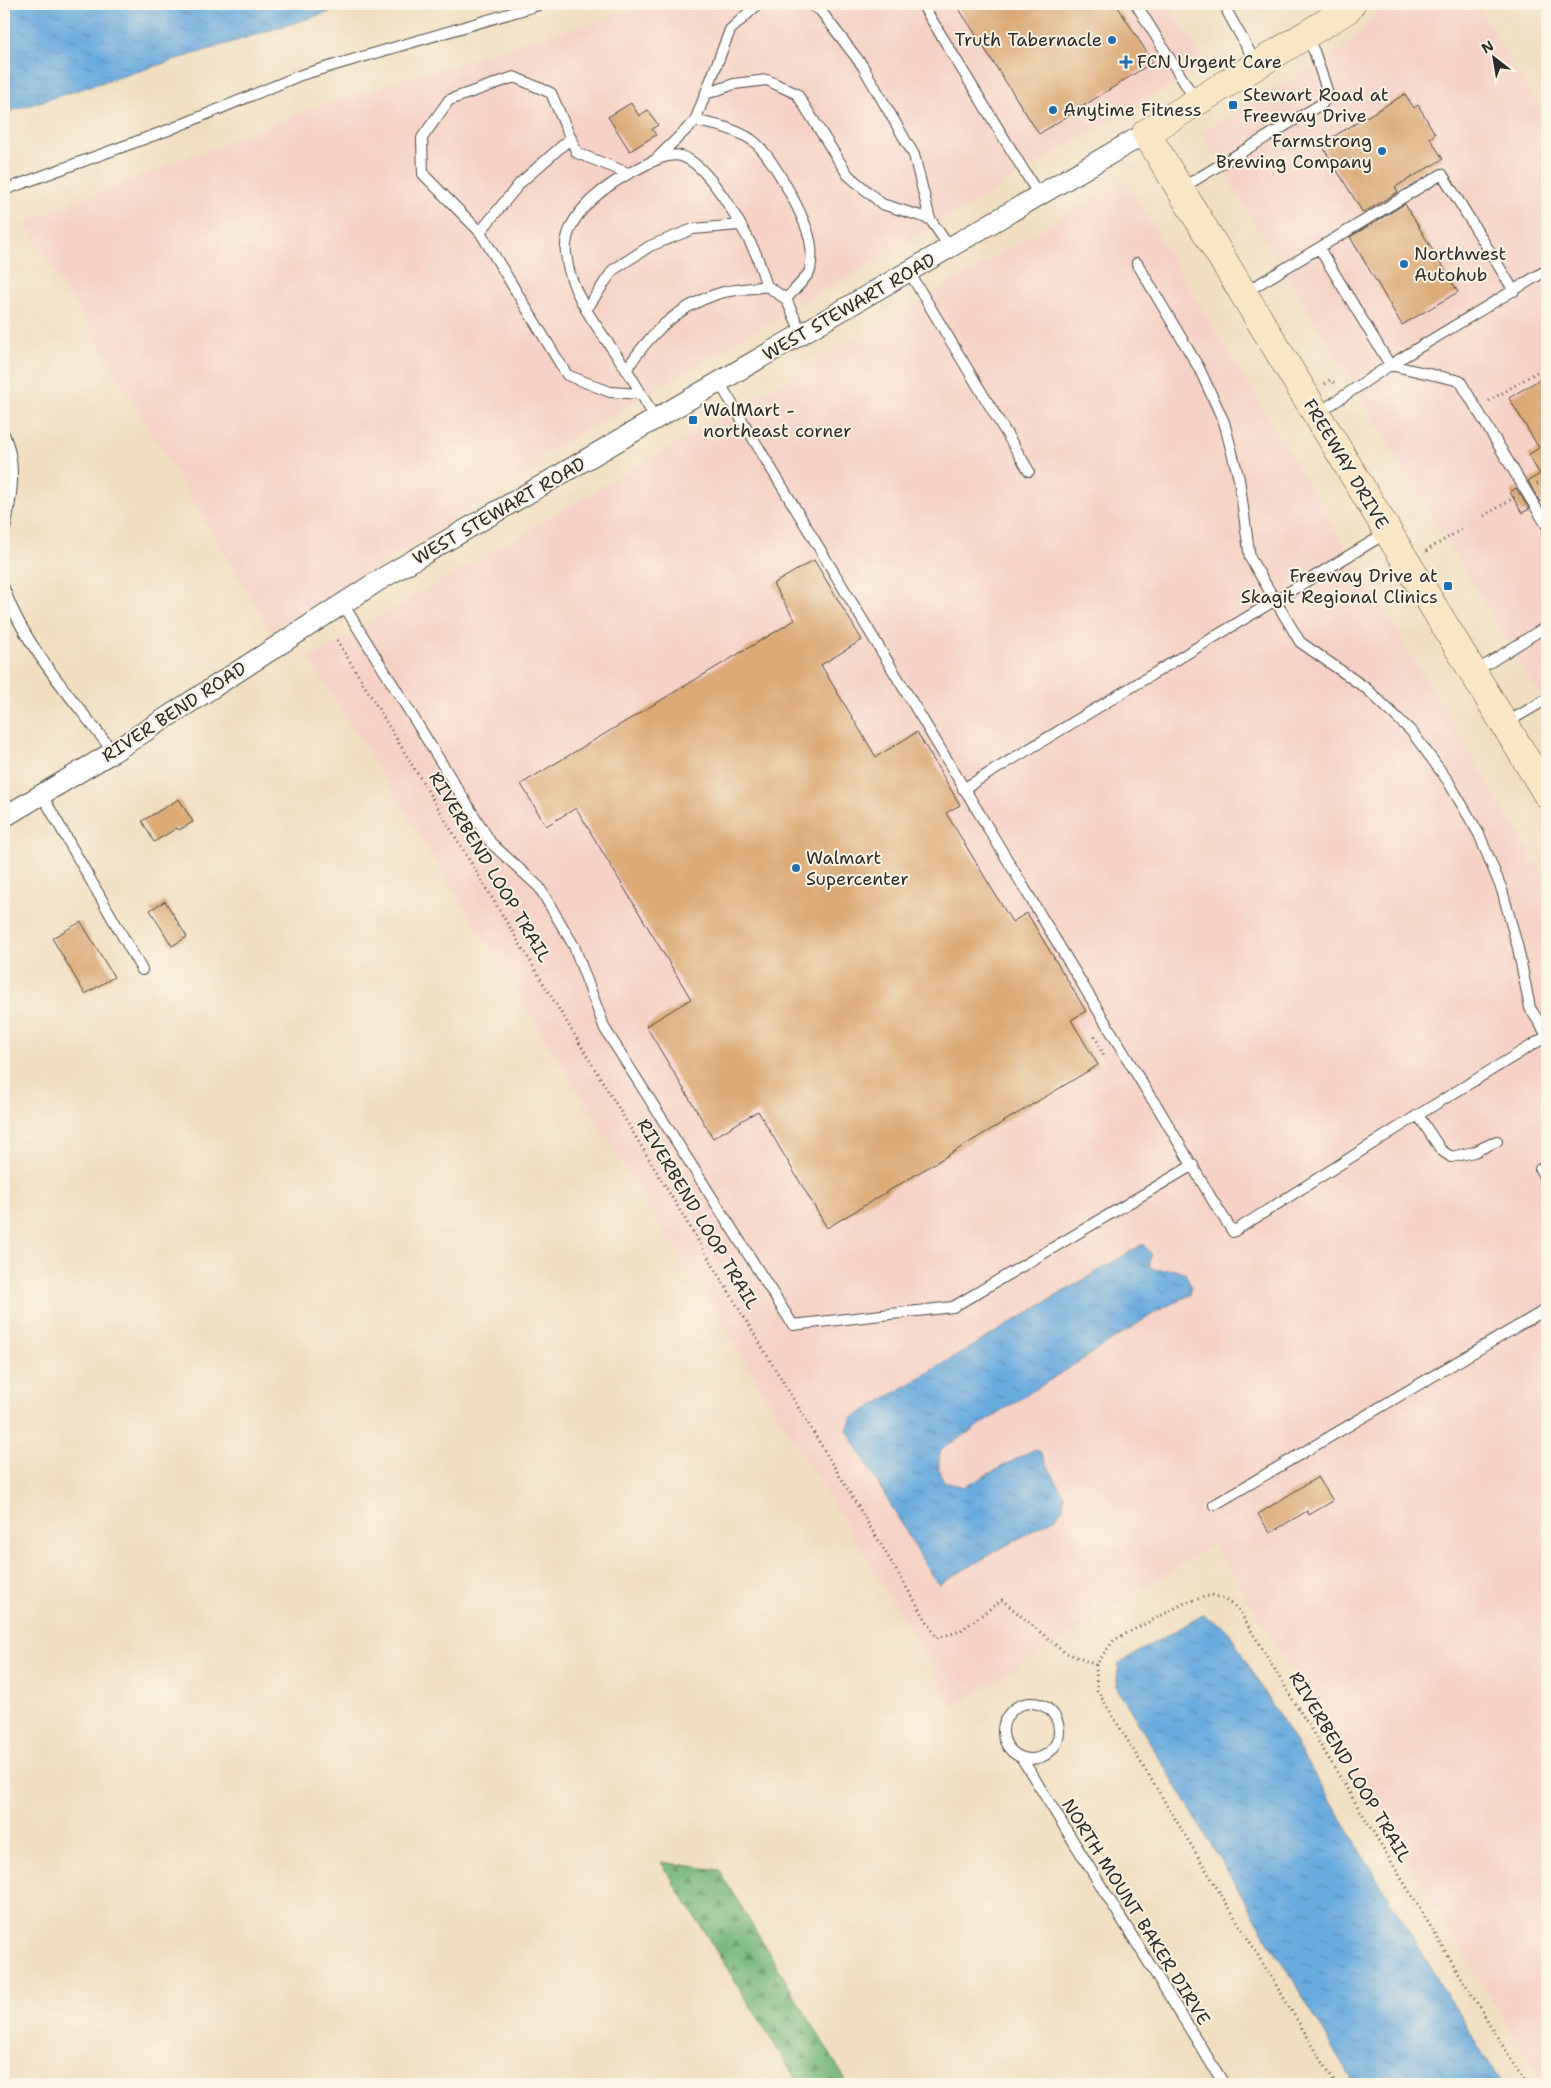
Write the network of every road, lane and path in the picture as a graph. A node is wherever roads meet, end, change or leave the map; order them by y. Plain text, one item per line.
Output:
1 (542, 4) edge
2 (758, 4) edge
3 (808, 4) edge
4 (922, 4) edge
5 (1136, 4) edge
6 (1226, 4) edge
7 (1352, 4) edge
8 (1304, 36) junction
9 (1258, 66) junction
10 (706, 94) junction
11 (1197, 103) junction
12 (695, 121) junction
13 (1146, 134) junction
14 (571, 138) junction
15 (656, 160) junction
16 (628, 173) junction
17 (1179, 189) junction
18 (4, 190) edge
19 (1040, 197) junction
20 (930, 219) junction
21 (739, 225) junction
22 (480, 232) junction
23 (950, 248) junction
24 (1319, 248) junction
25 (1137, 263) dead end
26 (1547, 270) edge
27 (910, 272) junction
28 (767, 286) junction
29 (1514, 291) junction
30 (1243, 294) junction
31 (786, 299) junction
32 (586, 310) junction
33 (802, 334) junction
34 (1390, 365) junction
35 (1547, 366) edge
36 (626, 370) junction
37 (719, 382) junction
38 (641, 394) junction
39 (1489, 401) dead end
40 (1317, 415) junction
41 (656, 420) junction
42 (4, 434) edge
43 (1029, 471) dead end
44 (1546, 479) dead end
45 (1537, 484) dead end
46 (1517, 496) dead end
47 (1484, 516) dead end
48 (1547, 526) edge
49 (1462, 530) dead end
50 (1388, 532) junction
51 (4, 534) edge
52 (1423, 553) dead end
53 (4, 588) edge
54 (1275, 600) junction
55 (343, 604) junction
56 (1547, 626) edge
57 (337, 640) dead end
58 (1472, 671) junction
59 (1547, 699) edge
60 (1505, 724) junction
61 (113, 752) junction
62 (964, 789) junction
63 (1547, 794) edge
64 (42, 795) junction
65 (4, 817) edge
66 (142, 970) dead end
67 (1547, 1036) edge
68 (1418, 1115) junction
69 (1497, 1141) dead end
70 (1193, 1165) junction
71 (1540, 1169) dead end
72 (1547, 1182) edge
73 (1547, 1309) edge
74 (1214, 1505) dead end
75 (1096, 1665) junction
76 (1021, 1757) junction
77 (1224, 2084) edge
78 (1336, 2084) edge
79 (1526, 2084) edge

1 - 18 lane
2 - 10 lane
3 - 20 lane
4 - 19 lane
5 - 11 lane
6 - 9 lane
7 - 8 street, WEST STEWART ROAD
8 - 9 street, WEST STEWART ROAD
8 - 17 lane
9 - 11 street, WEST STEWART ROAD
10 - 12 lane
10 - 20 lane
11 - 13 street, WEST STEWART ROAD
12 - 15 lane
12 - 31 lane
13 - 17 street, FREEWAY DRIVE
13 - 19 street, WEST STEWART ROAD
14 - 16 lane
14 - 22 lane
14 - 22 lane
15 - 16 lane
15 - 21 lane
16 - 32 lane
17 - 30 street, FREEWAY DRIVE
19 - 23 street, WEST STEWART ROAD
20 - 23 lane
21 - 28 lane
21 - 32 lane
22 - 38 lane
23 - 27 street, WEST STEWART ROAD
24 - 29 lane
24 - 30 lane
24 - 34 lane
25 - 54 lane
26 - 29 lane
27 - 33 street, WEST STEWART ROAD
27 - 43 lane
28 - 31 lane
28 - 36 lane
29 - 34 lane
30 - 40 street, FREEWAY DRIVE
31 - 33 lane
32 - 36 lane
33 - 37 street, WEST STEWART ROAD
34 - 40 lane
34 - 48 lane
35 - 39 path
36 - 38 lane
37 - 41 street, WEST STEWART ROAD
37 - 62 lane
38 - 41 lane
40 - 50 street, FREEWAY DRIVE
41 - 55 street, WEST STEWART ROAD
42 - 51 lane
44 - 45 path
46 - 47 path
49 - 52 path
50 - 54 lane
50 - 58 street, FREEWAY DRIVE
53 - 61 lane
54 - 62 lane
54 - 67 lane
55 - 61 street, RIVER BEND ROAD
55 - 70 lane
56 - 58 lane
57 - 75 path, RIVERBEND LOOP TRAIL
58 - 60 street, FREEWAY DRIVE
59 - 60 lane
60 - 63 street, FREEWAY DRIVE
61 - 64 street, RIVER BEND ROAD
62 - 70 lane
64 - 65 street, RIVER BEND ROAD
64 - 66 lane
67 - 68 lane
68 - 69 lane
68 - 70 lane
71 - 72 lane
73 - 74 lane
75 - 78 path
75 - 79 path, RIVERBEND LOOP TRAIL
76 - 76 lane
76 - 77 lane, NORTH MOUNT BAKER DIRVE

